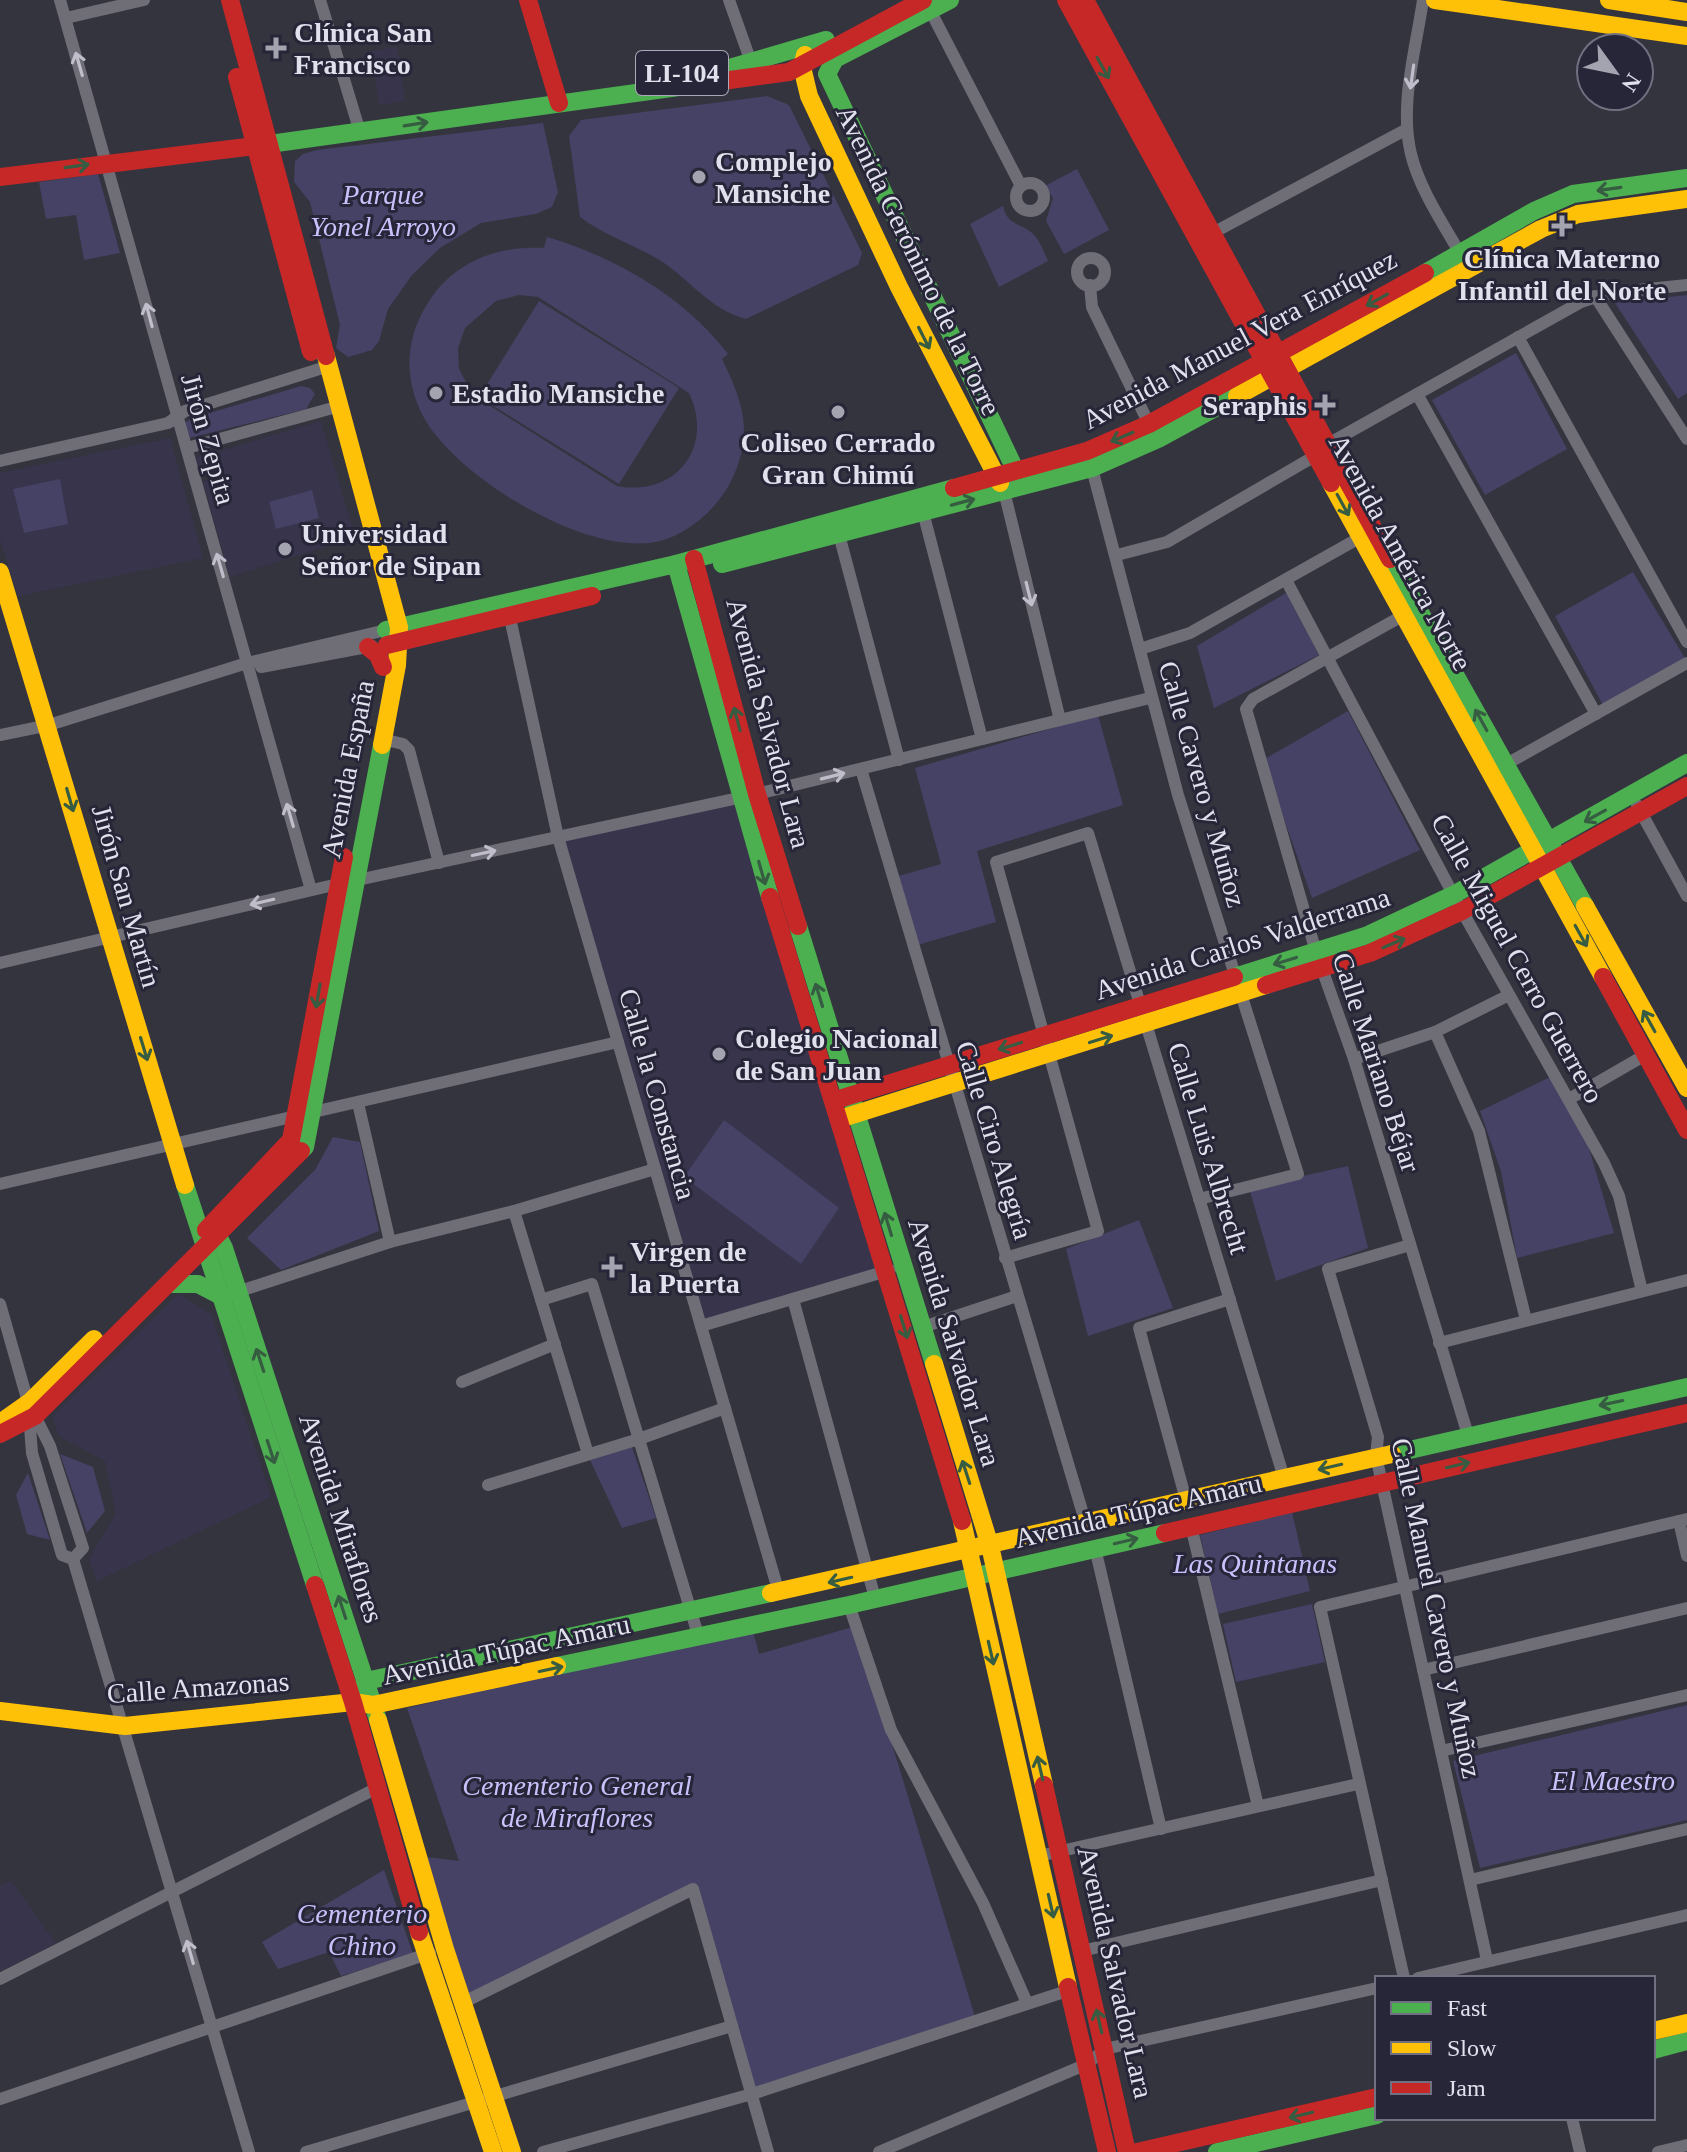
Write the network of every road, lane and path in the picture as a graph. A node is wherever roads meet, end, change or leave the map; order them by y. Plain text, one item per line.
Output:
1 (60, 0) edge
2 (144, 0) edge
3 (216, 0) edge
4 (230, 0) edge
5 (320, 0) edge
6 (528, 0) edge
7 (729, 0) edge
8 (902, 0) edge
9 (950, 0) edge
10 (1066, 0) edge
11 (1085, 0) edge
12 (1423, 0) edge
13 (1435, 0) edge
14 (1609, 0) edge
15 (1459, 2) edge
16 (927, 5) edge
17 (1687, 12) edge
18 (66, 18) junction
19 (1573, 20) junction
20 (856, 31) junction
21 (1687, 36) edge
22 (1687, 47) edge
23 (804, 57) junction
24 (751, 62) junction
25 (557, 96) junction
26 (1407, 129) junction
27 (360, 132) junction
28 (262, 145) junction
29 (1160, 155) junction
30 (106, 162) junction
31 (0, 177) edge
32 (1687, 179) edge
33 (1021, 186) dead end
34 (1687, 199) edge
35 (1205, 236) junction
36 (1464, 262) junction
37 (1090, 285) dead end
38 (1687, 285) edge
39 (1595, 296) junction
40 (1518, 337) junction
41 (1277, 365) junction
42 (322, 368) junction
43 (1417, 394) junction
44 (333, 408) junction
45 (177, 418) junction
46 (1149, 424) junction
47 (1687, 439) edge
48 (978, 445) junction
49 (187, 448) junction
50 (1322, 450) junction
51 (1089, 460) junction
52 (0, 461) edge
53 (1010, 481) junction
54 (961, 485) junction
55 (923, 512) junction
56 (837, 527) junction
57 (1361, 537) junction
58 (1117, 555) junction
59 (687, 567) junction
60 (0, 572) edge
61 (1286, 580) junction
62 (508, 610) junction
63 (1404, 615) junction
64 (388, 638) junction
65 (1687, 642) edge
66 (1140, 649) junction
67 (1327, 657) junction
68 (247, 663) junction
69 (1687, 663) edge
70 (1150, 698) junction
71 (1596, 714) junction
72 (1060, 720) junction
73 (49, 725) junction
74 (0, 735) edge
75 (382, 739) junction
76 (982, 739) junction
77 (899, 760) junction
78 (1687, 763) edge
79 (861, 769) junction
80 (1498, 769) junction
81 (1687, 786) edge
82 (1631, 795) junction
83 (749, 796) junction
84 (1641, 813) junction
85 (558, 837) junction
86 (1541, 846) junction
87 (439, 863) junction
88 (1551, 864) junction
89 (346, 882) junction
90 (311, 890) junction
91 (1686, 892) edge
92 (1458, 903) junction
93 (110, 937) junction
94 (1316, 952) junction
95 (809, 962) junction
96 (0, 963) edge
97 (790, 968) junction
98 (1323, 971) junction
99 (1235, 976) junction
100 (1509, 995) junction
101 (1241, 996) junction
102 (1140, 1006) junction
103 (1146, 1025) junction
104 (1435, 1032) junction
105 (1043, 1035) junction
106 (618, 1042) junction
107 (1647, 1054) junction
108 (1049, 1055) junction
109 (1354, 1059) junction
110 (947, 1065) junction
111 (952, 1085) junction
112 (1687, 1088) edge
113 (1569, 1099) junction
114 (1681, 1100) edge
115 (358, 1103) junction
116 (844, 1108) junction
117 (304, 1116) junction
118 (1687, 1130) edge
119 (173, 1147) junction
120 (655, 1169) junction
121 (0, 1184) edge
122 (1199, 1199) junction
123 (514, 1211) junction
124 (209, 1236) junction
125 (390, 1242) junction
126 (1410, 1245) junction
127 (1005, 1258) junction
128 (894, 1269) junction
129 (1687, 1280) edge
130 (169, 1284) junction
131 (1642, 1291) junction
132 (230, 1294) junction
133 (1017, 1296) junction
134 (793, 1299) junction
135 (1230, 1299) junction
136 (541, 1300) junction
137 (0, 1304) edge
138 (1526, 1320) junction
139 (701, 1326) junction
140 (920, 1328) junction
141 (1439, 1343) junction
142 (555, 1344) junction
143 (462, 1382) dead end
144 (1687, 1387) edge
145 (725, 1408) junction
146 (31, 1413) junction
147 (1687, 1413) edge
148 (0, 1423) edge
149 (0, 1434) edge
150 (1468, 1435) junction
151 (639, 1439) junction
152 (588, 1454) junction
153 (1376, 1456) junction
154 (1284, 1478) junction
155 (1382, 1482) junction
156 (488, 1485) dead end
157 (1186, 1500) junction
158 (1683, 1520) edge
159 (1086, 1524) junction
160 (1191, 1526) junction
161 (990, 1546) junction
162 (1095, 1548) junction
163 (971, 1550) junction
164 (323, 1551) junction
165 (1687, 1556) edge
166 (305, 1557) junction
167 (73, 1559) junction
168 (996, 1572) junction
169 (869, 1573) junction
170 (974, 1576) junction
171 (1405, 1587) junction
172 (779, 1593) junction
173 (875, 1598) junction
174 (849, 1605) junction
175 (1687, 1608) edge
176 (691, 1613) junction
177 (699, 1638) junction
178 (468, 1658) junction
179 (1423, 1670) junction
180 (366, 1681) junction
181 (474, 1684) junction
182 (1687, 1695) edge
183 (1024, 1698) junction
184 (353, 1702) junction
185 (1002, 1704) junction
186 (373, 1705) junction
187 (0, 1711) edge
188 (125, 1726) junction
189 (1441, 1751) junction
190 (1358, 1784) junction
191 (377, 1788) junction
192 (1258, 1806) junction
193 (1161, 1829) junction
194 (1687, 1829) edge
195 (1060, 1852) junction
196 (1039, 1856) junction
197 (409, 1859) junction
198 (1382, 1880) junction
199 (1470, 1880) junction
200 (173, 1893) junction
201 (1687, 1915) edge
202 (1082, 1951) junction
203 (436, 1952) junction
204 (1487, 1960) junction
205 (1404, 1976) edge
206 (1426, 1976) edge
207 (0, 1979) edge
208 (1375, 1988) edge
209 (1070, 1990) junction
210 (462, 2003) junction
211 (1027, 2003) junction
212 (1687, 2023) edge
213 (732, 2026) junction
214 (211, 2027) junction
215 (1655, 2031) edge
216 (1687, 2041) edge
217 (1105, 2049) junction
218 (1655, 2049) edge
219 (1087, 2064) junction
220 (752, 2094) junction
221 (484, 2097) junction
222 (1375, 2098) edge
223 (0, 2099) edge
224 (1375, 2115) edge
225 (1572, 2120) edge
226 (1255, 2134) junction
227 (1687, 2145) edge
228 (249, 2152) edge
229 (306, 2152) edge
230 (493, 2152) edge
231 (512, 2152) edge
232 (543, 2152) edge
233 (768, 2152) edge
234 (879, 2152) edge
235 (1107, 2152) edge
236 (1127, 2152) edge
237 (1137, 2152) edge
238 (1217, 2152) edge
239 (1580, 2152) edge
240 (1658, 2152) edge

1 - 18 street, Jirón Zepita
2 - 18 street
3 - 28 main road, Avenida España
4 - 28 main road, Avenida España
5 - 27 street
6 - 25 main road
7 - 24 street
8 - 20 main road, LI-104
9 - 16 main road
10 -> 29 main road, Avenida América Norte
11 - 29 main road, Avenida América Norte
12 -> 26 street
13 - 15 main road
14 - 17 main road
15 - 19 main road
16 - 20 main road
16 - 33 street
16 - 53 main road, Avenida Gerónimo de la Torre
30 -> 18 street, Jirón Zepita
19 - 21 main road
19 - 22 main road
20 - 23 main road, LI-104
23 - 24 main road, LI-104
23 - 25 main road, LI-104
23 -> 48 main road, Avenida Gerónimo de la Torre
24 - 25 main road, LI-104
27 -> 25 main road, LI-104
26 - 35 street
26 - 36 street
27 - 28 main road, LI-104
28 - 30 main road
28 - 42 main road, Avenida España
29 - 35 main road, Avenida América Norte
31 -> 30 main road
45 -> 30 street, Jirón Zepita
32 -> 36 main road, Avenida Manuel Vera Enríquez
34 - 36 main road, Avenida Manuel Vera Enríquez
35 - 41 main road, Avenida América Norte
36 - 41 main road, Avenida Manuel Vera Enríquez
37 - 46 street
38 - 39 street
39 - 40 street
39 - 47 street
40 - 43 street
40 - 65 street
41 - 46 main road, Avenida Manuel Vera Enríquez
41 - 50 main road, Avenida América Norte
41 - 51 main road, Avenida Manuel Vera Enríquez
42 - 44 main road, Avenida España
42 - 45 street
43 - 50 street
43 - 71 street
44 - 49 street
44 - 64 main road, Avenida España
45 - 49 street, Jirón Zepita
45 - 52 street
46 -> 51 main road, Avenida Manuel Vera Enríquez
48 - 53 main road, Avenida Gerónimo de la Torre
48 - 54 main road
68 -> 49 street, Jirón Zepita
50 -> 57 main road, Avenida América Norte
50 - 58 street
80 -> 50 main road, Avenida América Norte
51 - 53 main road, Avenida Manuel Vera Enríquez
51 - 58 street, Calle Cavero y Muñoz
53 - 54 main road, Avenida Manuel Vera Enríquez
55 -> 53 main road, Avenida Manuel Vera Enríquez
53 -> 72 street
54 - 56 main road, Avenida Manuel Vera Enríquez
55 - 56 main road, Avenida Manuel Vera Enríquez
55 - 76 street
56 - 59 main road, Avenida Manuel Vera Enríquez
56 - 77 street
57 - 61 street
57 - 63 main road, Avenida América Norte
58 - 66 street, Calle Cavero y Muñoz
59 - 62 main road, Avenida Manuel Vera Enríquez
59 - 83 main road, Avenida Salvador Lara
60 - 73 main road, Jirón San Martín
61 - 66 street
61 - 67 street, Calle Miguel Cerro Guerrero
62 - 64 main road, Avenida Manuel Vera Enríquez
62 - 85 street, Calle la Constancia
63 - 67 street
63 - 80 main road, Avenida América Norte
64 - 68 street
64 - 68 street
64 - 75 main road, Avenida España
64 - 89 main road, Avenida España
66 - 70 street, Calle Cavero y Muñoz
67 - 92 street, Calle Miguel Cerro Guerrero
67 - 94 street, Calle Mariano Béjar
68 - 73 street
90 -> 68 street, Jirón Zepita
69 - 71 street
70 - 72 street
70 - 99 street, Calle Cavero y Muñoz
71 - 80 street
72 - 76 street
73 - 74 street
73 -> 93 main road, Jirón San Martín
75 - 87 street
75 - 89 main road, Avenida España
76 - 77 street
77 - 79 street
78 - 82 main road, Avenida Carlos Valderrama
83 -> 79 street
79 - 110 street, Calle Ciro Alegría
80 - 86 main road, Avenida América Norte
81 - 84 main road, Avenida Carlos Valderrama
82 - 84 street
82 -> 86 main road, Avenida Carlos Valderrama
83 - 85 street
83 - 95 main road, Avenida Salvador Lara
83 -> 97 main road, Avenida Salvador Lara
84 - 88 main road, Avenida Carlos Valderrama
84 - 91 street
87 -> 85 street
85 - 106 street, Calle la Constancia
86 - 88 main road, Avenida América Norte
86 - 92 main road, Avenida Carlos Valderrama
87 - 89 street
88 - 92 main road, Avenida Carlos Valderrama
88 -> 107 main road, Avenida América Norte
112 -> 88 main road, Avenida América Norte
89 - 90 street
89 - 117 main road, Avenida España
90 -> 93 street
92 - 94 main road, Avenida Carlos Valderrama
98 -> 92 main road, Avenida Carlos Valderrama
92 - 100 street, Calle Miguel Cerro Guerrero
93 - 96 street
93 -> 119 main road, Jirón San Martín
94 - 98 street, Calle Mariano Béjar
94 -> 99 main road, Avenida Carlos Valderrama
95 - 97 main road
116 -> 95 main road, Avenida Salvador Lara
97 - 116 main road, Avenida Salvador Lara
98 - 101 main road, Avenida Carlos Valderrama
98 - 109 street, Calle Mariano Béjar
99 - 101 street, Calle Cavero y Muñoz
99 - 102 main road, Avenida Carlos Valderrama
100 - 104 street
100 - 113 street, Calle Miguel Cerro Guerrero
101 - 103 main road, Avenida Carlos Valderrama
101 - 122 street, Calle Cavero y Muñoz
102 - 103 street, Calle Luis Albrecht
102 - 105 main road, Avenida Carlos Valderrama
102 - 105 street, Calle Luis Albrecht
108 -> 103 main road, Avenida Carlos Valderrama
103 - 122 street, Calle Luis Albrecht
104 - 109 street
104 - 138 street
105 - 108 street
105 -> 110 main road, Avenida Carlos Valderrama
106 - 115 street
106 - 120 street, Calle la Constancia
107 - 113 street
107 - 114 main road, Avenida América Norte
108 - 111 main road, Avenida Carlos Valderrama
108 - 127 street
109 - 126 street, Calle Mariano Béjar
110 - 111 street, Calle Ciro Alegría
110 - 116 main road, Avenida Carlos Valderrama
111 - 116 main road, Avenida Carlos Valderrama
111 - 127 street, Calle Ciro Alegría
113 - 131 street, Calle Miguel Cerro Guerrero
114 - 118 main road, Avenida América Norte
115 - 117 street
115 - 125 street
116 - 128 main road, Avenida Salvador Lara
117 - 119 street
117 - 124 main road, Avenida España
119 - 121 street
119 - 124 main road, Jirón San Martín
120 - 123 street
120 - 139 street, Calle la Constancia
122 - 135 street, Calle Luis Albrecht
123 - 125 street
123 - 136 street
124 - 130 main road, Avenida España
124 - 132 main road, Avenida Miraflores
124 - 146 main road, Avenida España
125 - 132 street
126 - 141 street, Calle Mariano Béjar
126 - 153 street, Calle Manuel Cavero y Muñoz
127 - 133 street, Calle Ciro Alegría
128 - 134 street
128 - 140 main road, Avenida Salvador Lara
128 -> 163 main road, Avenida Salvador Lara
129 - 131 street
130 - 132 main road
130 - 146 main road, Avenida España
131 - 138 street
164 -> 132 main road, Avenida Miraflores
132 -> 166 main road, Avenida Miraflores
133 - 140 street
133 - 159 street, Calle Ciro Alegría
134 - 139 street
134 - 169 street
135 - 154 street, Calle Luis Albrecht
135 - 157 street
136 - 142 street
136 - 151 street
137 - 146 street
138 - 141 street
139 - 145 street, Calle la Constancia
161 -> 140 main road, Avenida Salvador Lara
141 - 150 street, Calle Mariano Béjar
142 - 143 street
142 - 152 street
144 -> 150 main road, Avenida Túpac Amaru
145 - 151 street
145 - 172 street, Calle la Constancia
146 - 148 main road, Avenida España
146 - 149 main road, Avenida España
146 - 167 street
146 - 167 street
155 -> 147 main road, Avenida Túpac Amaru
150 - 153 main road, Avenida Túpac Amaru
151 - 152 street
151 - 176 street
152 - 156 street
153 -> 154 main road, Avenida Túpac Amaru
153 - 155 street, Calle Manuel Cavero y Muñoz
154 - 157 main road, Avenida Túpac Amaru
155 - 160 main road, Avenida Túpac Amaru
155 - 171 street, Calle Manuel Cavero y Muñoz
157 - 159 main road, Avenida Túpac Amaru
158 - 165 street
158 - 171 street
159 - 161 main road, Avenida Túpac Amaru
162 -> 160 main road, Avenida Túpac Amaru
160 - 192 street
161 - 163 main road, Avenida Túpac Amaru
161 - 168 main road, Avenida Salvador Lara
162 - 168 main road, Avenida Túpac Amaru
162 - 193 street
163 - 169 main road, Avenida Túpac Amaru
163 - 170 main road, Avenida Salvador Lara
164 - 166 main road
180 -> 164 main road, Avenida Miraflores
166 - 184 main road, Avenida Miraflores
167 - 188 street
168 - 170 main road, Avenida Túpac Amaru
168 - 183 main road, Avenida Salvador Lara
169 -> 172 main road, Avenida Túpac Amaru
169 - 173 street
170 - 173 main road, Avenida Túpac Amaru
170 -> 185 main road, Avenida Salvador Lara
171 - 179 street, Calle Manuel Cavero y Muñoz
171 - 190 street
172 - 176 main road, Avenida Túpac Amaru
173 - 174 main road, Avenida Túpac Amaru
174 - 177 main road, Avenida Túpac Amaru
174 - 211 street
175 - 179 street
176 - 177 street
176 - 178 main road, Avenida Túpac Amaru
181 -> 177 main road, Avenida Túpac Amaru
178 - 180 main road, Avenida Túpac Amaru
178 - 181 main road
179 - 189 street, Calle Manuel Cavero y Muñoz
180 - 184 main road, Avenida Túpac Amaru
180 - 186 main road, Avenida Miraflores
181 - 186 main road, Avenida Túpac Amaru
182 - 189 street
183 - 185 main road
195 -> 183 main road, Avenida Salvador Lara
184 - 186 main road, Avenida Túpac Amaru
184 - 188 main road, Calle Amazonas
184 - 191 main road, Avenida Miraflores
185 - 196 main road, Avenida Salvador Lara
186 - 197 main road, Avenida Miraflores
187 - 188 main road, Calle Amazonas
188 - 200 street
189 - 199 street, Calle Manuel Cavero y Muñoz
190 - 192 street
190 - 198 street
191 - 197 main road, Avenida Miraflores
191 - 200 street
192 - 193 street
193 - 195 street
194 - 199 street
195 - 196 street
195 - 202 main road, Avenida Salvador Lara
196 -> 209 main road, Avenida Salvador Lara
197 - 203 main road, Avenida Miraflores
198 - 202 street
198 - 205 street
199 - 204 street, Calle Manuel Cavero y Muñoz
200 - 207 street
214 -> 200 street
201 - 204 street
217 -> 202 main road, Avenida Salvador Lara
203 - 210 main road, Avenida Miraflores
203 - 214 street
203 - 221 main road, Avenida Miraflores
204 - 206 street
208 - 217 street
209 - 211 street
209 - 219 main road, Avenida Salvador Lara
210 - 213 street
210 - 221 main road, Avenida Miraflores
211 - 220 street
212 - 215 main road
213 - 220 street
213 - 221 street
214 - 223 street
214 - 228 street
216 - 218 main road
217 - 219 street
217 - 236 main road, Avenida Salvador Lara
219 - 234 street
219 - 235 main road, Avenida Salvador Lara
220 - 232 street
220 - 233 street
221 - 229 street
221 - 230 main road, Avenida Miraflores
221 - 231 main road, Avenida Miraflores
222 -> 226 main road
224 - 226 main road
225 - 239 street
226 - 237 main road
226 - 238 main road
227 - 240 street

